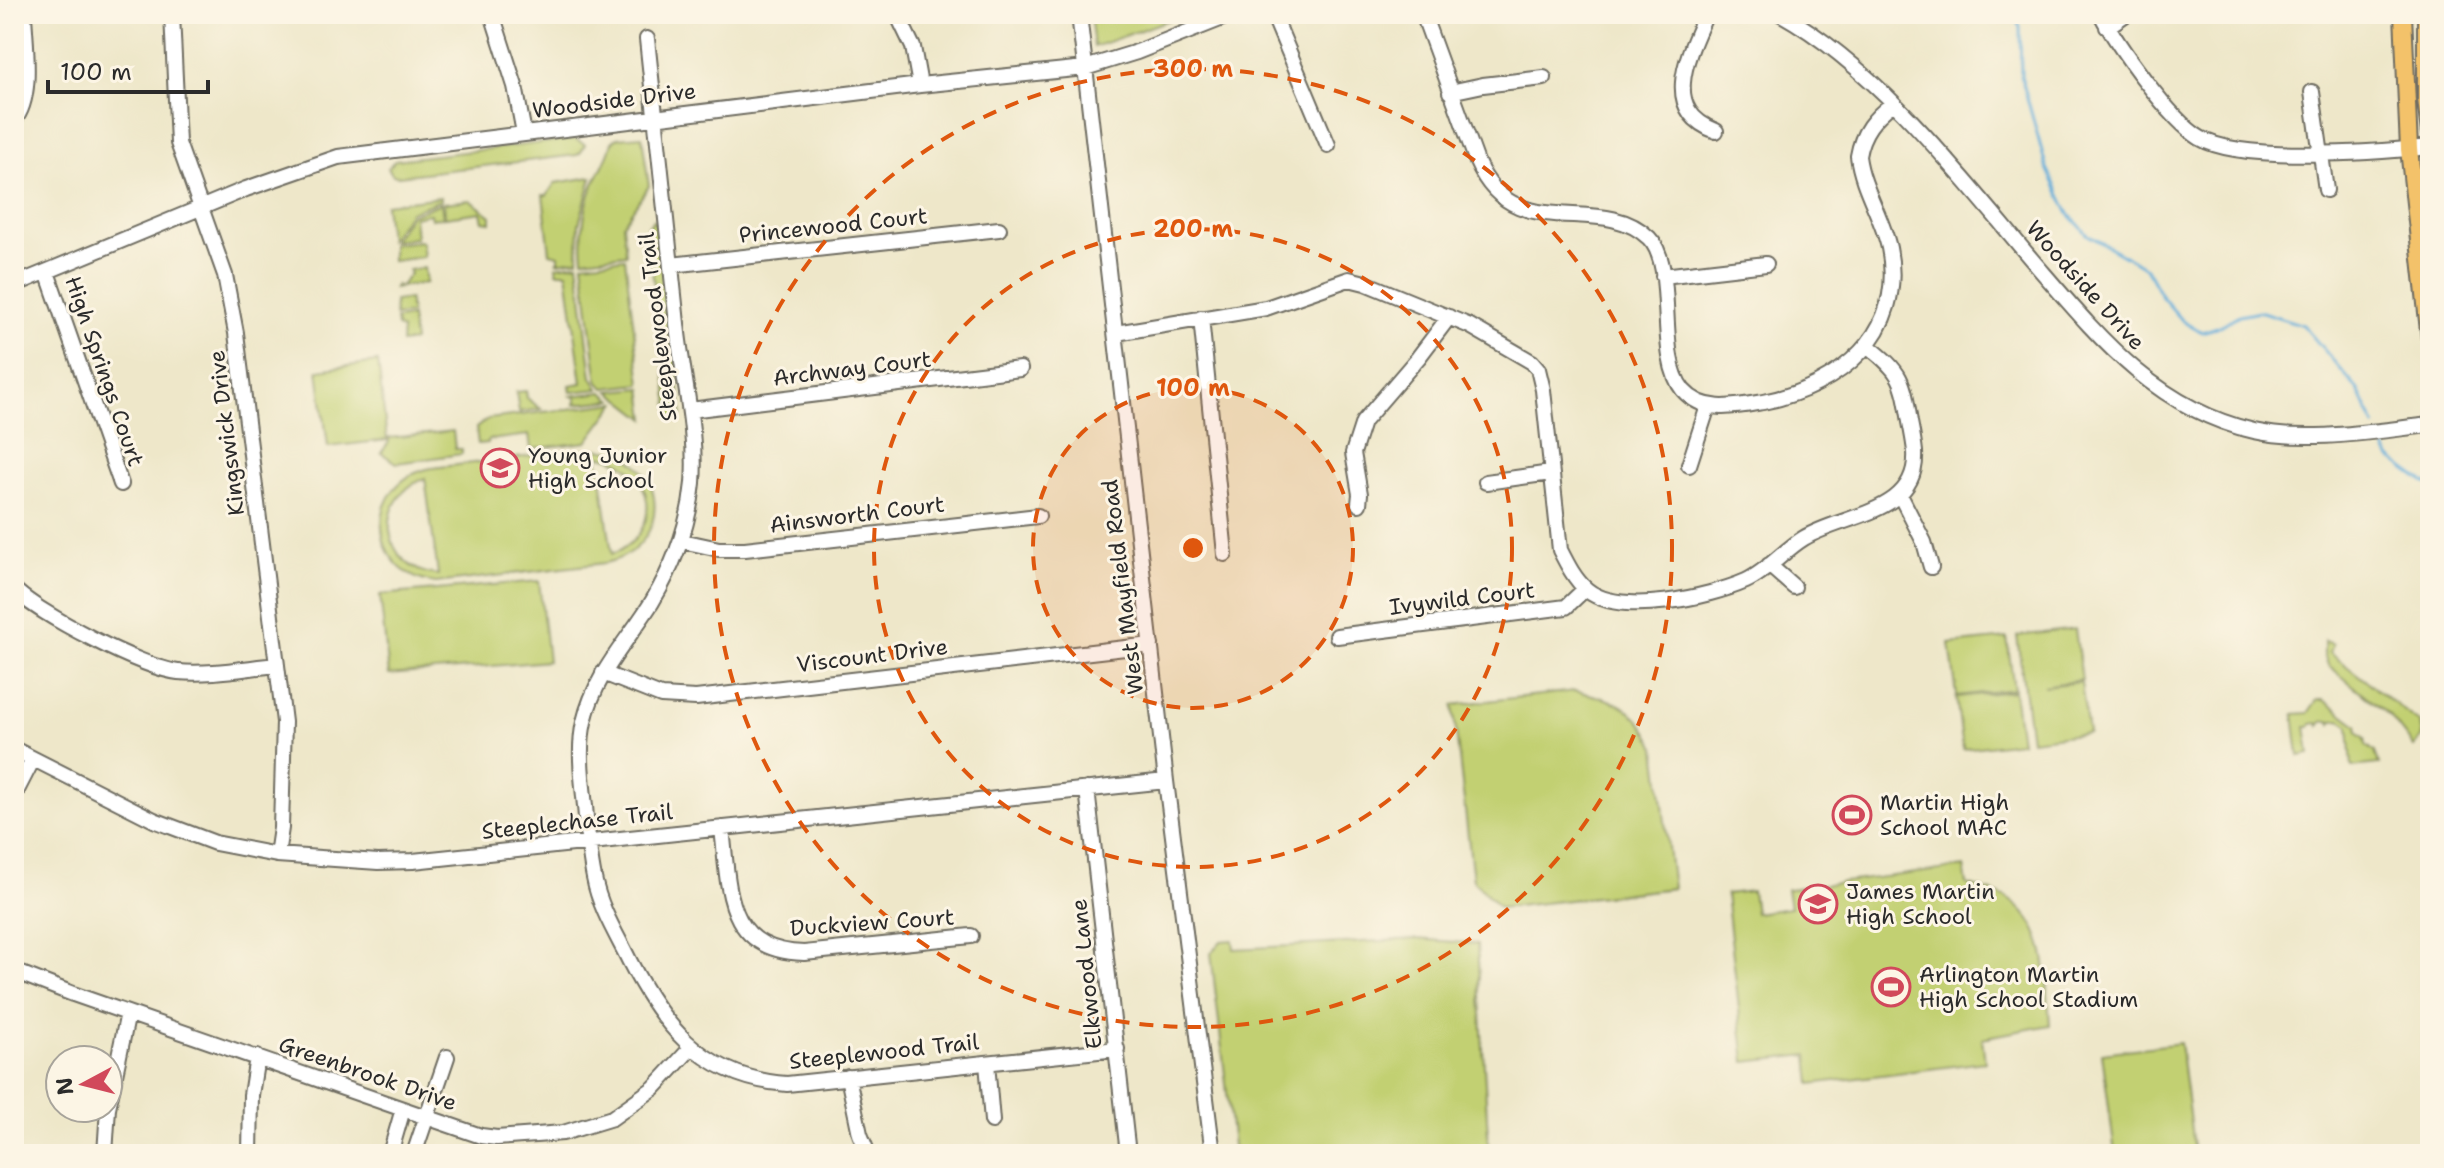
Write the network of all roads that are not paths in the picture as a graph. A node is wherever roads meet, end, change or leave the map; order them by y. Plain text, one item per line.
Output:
1 (24, 14) edge
2 (172, 14) edge
3 (492, 14) edge
4 (897, 14) edge
5 (1079, 14) edge
6 (1233, 14) edge
7 (1273, 14) edge
8 (1423, 14) edge
9 (1706, 14) edge
10 (1781, 14) edge
11 (2126, 14) edge
12 (2403, 14) edge
13 (2426, 14) edge
14 (2104, 20) edge
15 (647, 39) dead end
16 (1085, 68) junction
17 (1544, 78) dead end
18 (920, 85) junction
19 (1450, 92) junction
20 (2312, 92) dead end
21 (1892, 104) junction
22 (656, 117) junction
23 (14, 120) edge
24 (1716, 131) dead end
25 (524, 133) junction
26 (2430, 133) edge
27 (1328, 145) dead end
28 (2430, 147) edge
29 (2409, 149) junction
30 (2320, 152) junction
31 (2326, 190) dead end
32 (200, 208) junction
33 (999, 229) dead end
34 (1766, 264) dead end
35 (671, 265) junction
36 (47, 272) junction
37 (1663, 276) junction
38 (14, 285) edge
39 (1449, 317) junction
40 (1201, 318) junction
41 (1116, 333) junction
42 (2430, 340) edge
43 (1868, 346) junction
44 (1020, 369) dead end
45 (1708, 406) junction
46 (690, 410) junction
47 (2430, 425) edge
48 (1689, 465) dead end
49 (1551, 473) junction
50 (1486, 482) dead end
51 (121, 484) dead end
52 (1900, 495) junction
53 (1359, 504) dead end
54 (1038, 516) dead end
55 (682, 541) junction
56 (1225, 554) dead end
57 (1769, 565) junction
58 (1931, 567) dead end
59 (1794, 587) dead end
60 (14, 589) edge
61 (1585, 589) junction
62 (1337, 636) dead end
63 (1151, 645) junction
64 (277, 665) junction
65 (603, 673) junction
66 (14, 749) edge
67 (33, 759) junction
68 (1166, 781) junction
69 (1087, 789) junction
70 (14, 796) edge
71 (722, 828) junction
72 (588, 841) junction
73 (277, 855) junction
74 (971, 936) dead end
75 (14, 971) edge
76 (128, 1013) junction
77 (121, 1044) edge
78 (691, 1048) junction
79 (1117, 1049) junction
80 (257, 1057) junction
81 (447, 1057) dead end
82 (987, 1063) junction
83 (848, 1077) junction
84 (403, 1109) junction
85 (428, 1118) junction
86 (992, 1121) dead end
87 (107, 1124) edge
88 (105, 1154) edge
89 (250, 1154) edge
90 (390, 1154) edge
91 (414, 1154) edge
92 (868, 1154) edge
93 (1128, 1154) edge
94 (1213, 1154) edge

1 - 23 street
2 - 32 street, Kingswick Drive
3 - 25 street
4 - 18 street
5 - 16 street, West Mayfield Road
6 - 16 street, Woodside Drive
7 - 27 street
8 - 19 street
9 - 24 street
10 - 21 street, Woodside Drive
11 - 14 street
12 - 29 main road
13 - 26 main road
14 - 30 street
15 - 22 street, Steeplewood Trail
16 - 18 street, Woodside Drive
16 - 41 street, West Mayfield Road
17 - 19 street
18 - 22 street, Woodside Drive
19 - 37 street
20 - 30 street
21 - 43 street
21 - 47 street, Woodside Drive
22 - 25 street, Woodside Drive
22 - 35 street, Steeplewood Trail
25 - 32 street, Woodside Drive
28 - 29 street
29 - 30 street
29 - 42 main road
30 - 31 street
32 - 36 street, Woodside Drive
32 - 64 street, Kingswick Drive
33 - 35 street, Princewood Court
34 - 37 street
35 - 46 street, Steeplewood Trail
36 - 38 street, Woodside Drive
36 - 51 street, High Springs Court
37 - 45 street
39 - 40 street
39 - 49 street
39 - 53 street
40 - 41 street
40 - 56 street
41 - 63 street, West Mayfield Road
43 - 45 street
43 - 52 street
44 - 46 street, Archway Court
45 - 48 street
46 - 55 street, Steeplewood Trail
49 - 50 street
49 - 61 street
52 - 57 street
52 - 58 street
54 - 55 street, Ainsworth Court
55 - 65 street, Steeplewood Trail
57 - 59 street
57 - 61 street
60 - 64 street
61 - 62 street, Ivywild Court
63 - 65 street, Viscount Drive
63 - 68 street, West Mayfield Road
64 - 73 street, Kingswick Drive
65 - 72 street, Steeplewood Trail
66 - 67 street, Steeplechase Trail
67 - 70 street
67 - 73 street, Steeplechase Trail
68 - 69 street, Steeplechase Trail
68 - 94 street, West Mayfield Road
69 - 71 street, Steeplechase Trail
69 - 79 street, Elkwood Lane
71 - 72 street, Steeplechase Trail
71 - 74 street, Duckview Court
72 - 73 street, Steeplechase Trail
72 - 78 street, Steeplewood Trail
75 - 76 street, Greenbrook Drive
76 - 77 street
76 - 80 street, Greenbrook Drive
78 - 83 street, Steeplewood Trail
78 - 85 street, Greenbrook Drive
79 - 82 street, Steeplewood Trail
79 - 93 street, Elkwood Lane
80 - 84 street, Greenbrook Drive
80 - 89 street
81 - 85 street
82 - 83 street, Steeplewood Trail
82 - 86 street
83 - 92 street
84 - 85 street, Greenbrook Drive
84 - 90 street
85 - 91 street
87 - 88 street

